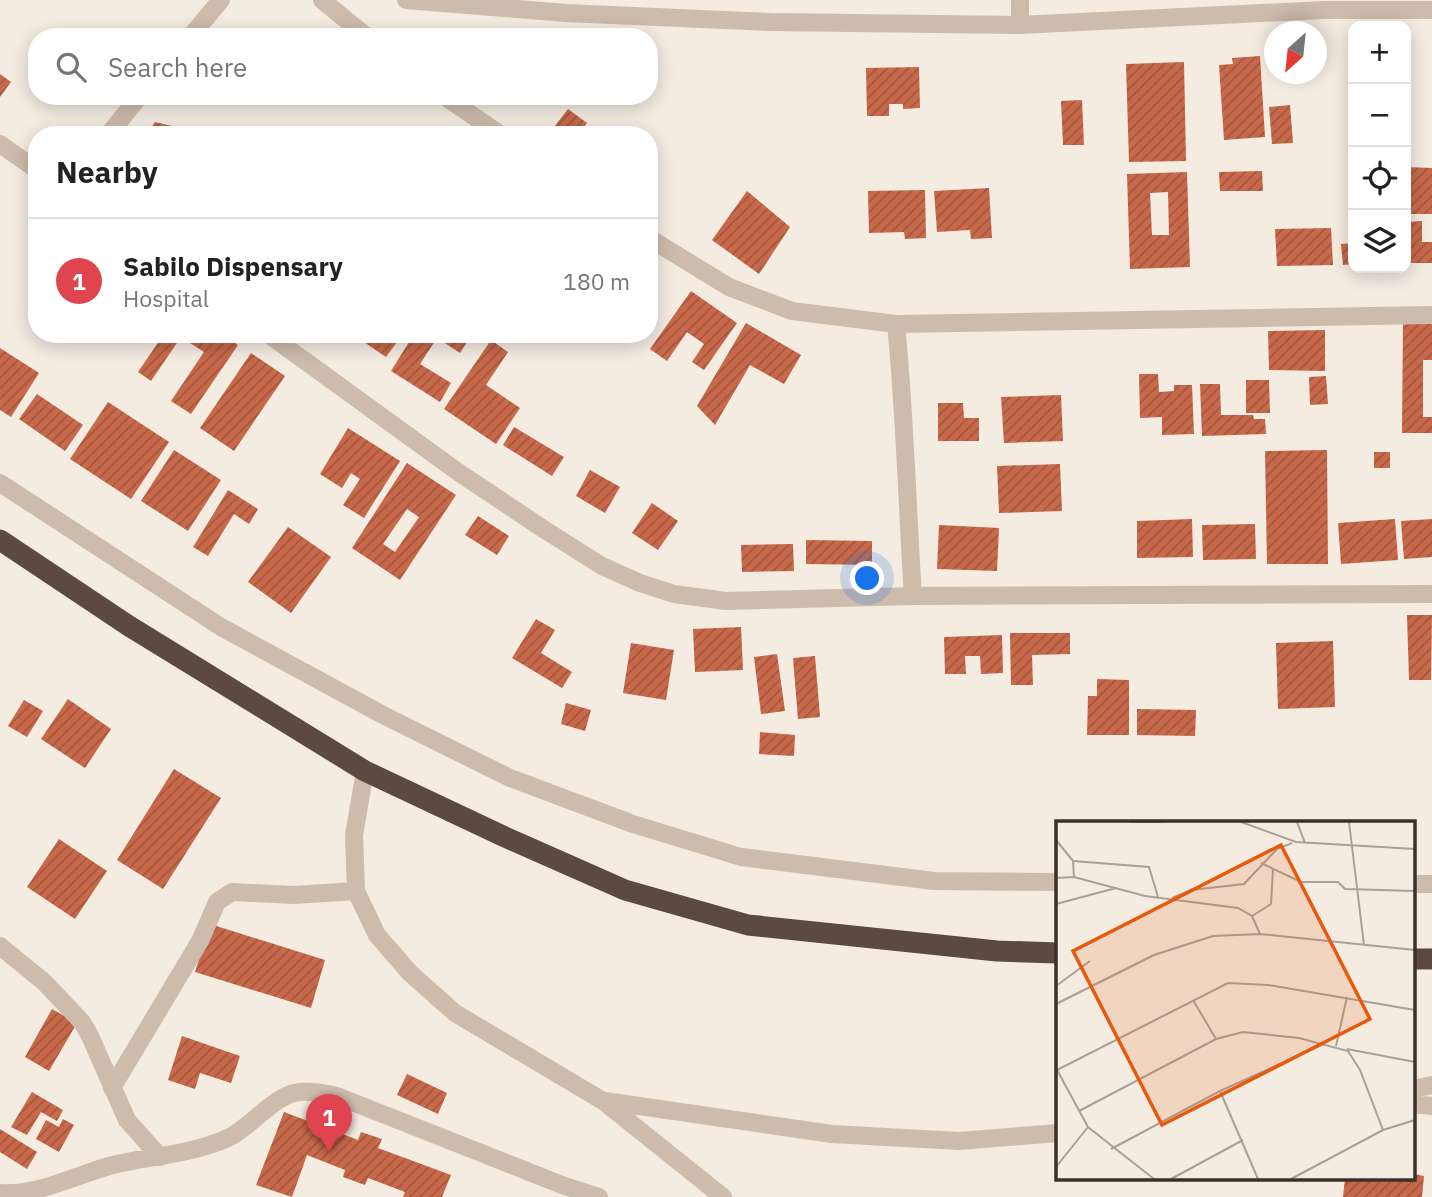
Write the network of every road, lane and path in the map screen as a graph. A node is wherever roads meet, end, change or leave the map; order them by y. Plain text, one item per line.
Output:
1 (221, 0) edge
2 (322, 0) edge
3 (406, 0) edge
4 (1020, 0) edge
5 (1432, 10) edge
6 (1020, 24) junction
7 (198, 28) edge
8 (356, 28) edge
9 (133, 105) edge
10 (457, 105) edge
11 (115, 126) edge
12 (487, 126) edge
13 (0, 144) edge
14 (28, 164) edge
15 (658, 243) edge
16 (1432, 315) edge
17 (896, 324) junction
18 (280, 343) edge
19 (0, 483) edge
20 (0, 540) edge
21 (1432, 594) edge
22 (913, 596) junction
23 (365, 771) junction
24 (1056, 882) edge
25 (1414, 884) edge
26 (1432, 884) edge
27 (356, 891) junction
28 (0, 946) edge
29 (1056, 953) edge
30 (1414, 959) edge
31 (1432, 959) edge
32 (1432, 1085) edge
33 (112, 1088) junction
34 (1414, 1089) edge
35 (603, 1101) junction
36 (1414, 1104) edge
37 (1432, 1106) edge
38 (1056, 1133) edge
39 (160, 1157) junction
40 (0, 1192) edge
41 (599, 1197) edge
42 (723, 1197) edge

1 - 7 street
2 - 8 street
3 - 6 street
4 - 6 street
5 - 6 street
9 - 11 street
10 - 12 street
13 - 14 street
15 - 17 street
16 - 17 street
17 - 22 street
18 - 22 street
19 - 24 street
20 - 23 highway
21 - 22 street
23 - 27 street
23 - 29 highway
25 - 26 street
27 - 33 street
27 - 35 street
28 - 33 street
30 - 31 highway
32 - 34 street
33 - 39 street
35 - 38 street
35 - 42 street
36 - 37 street
39 - 40 street
39 - 41 street

